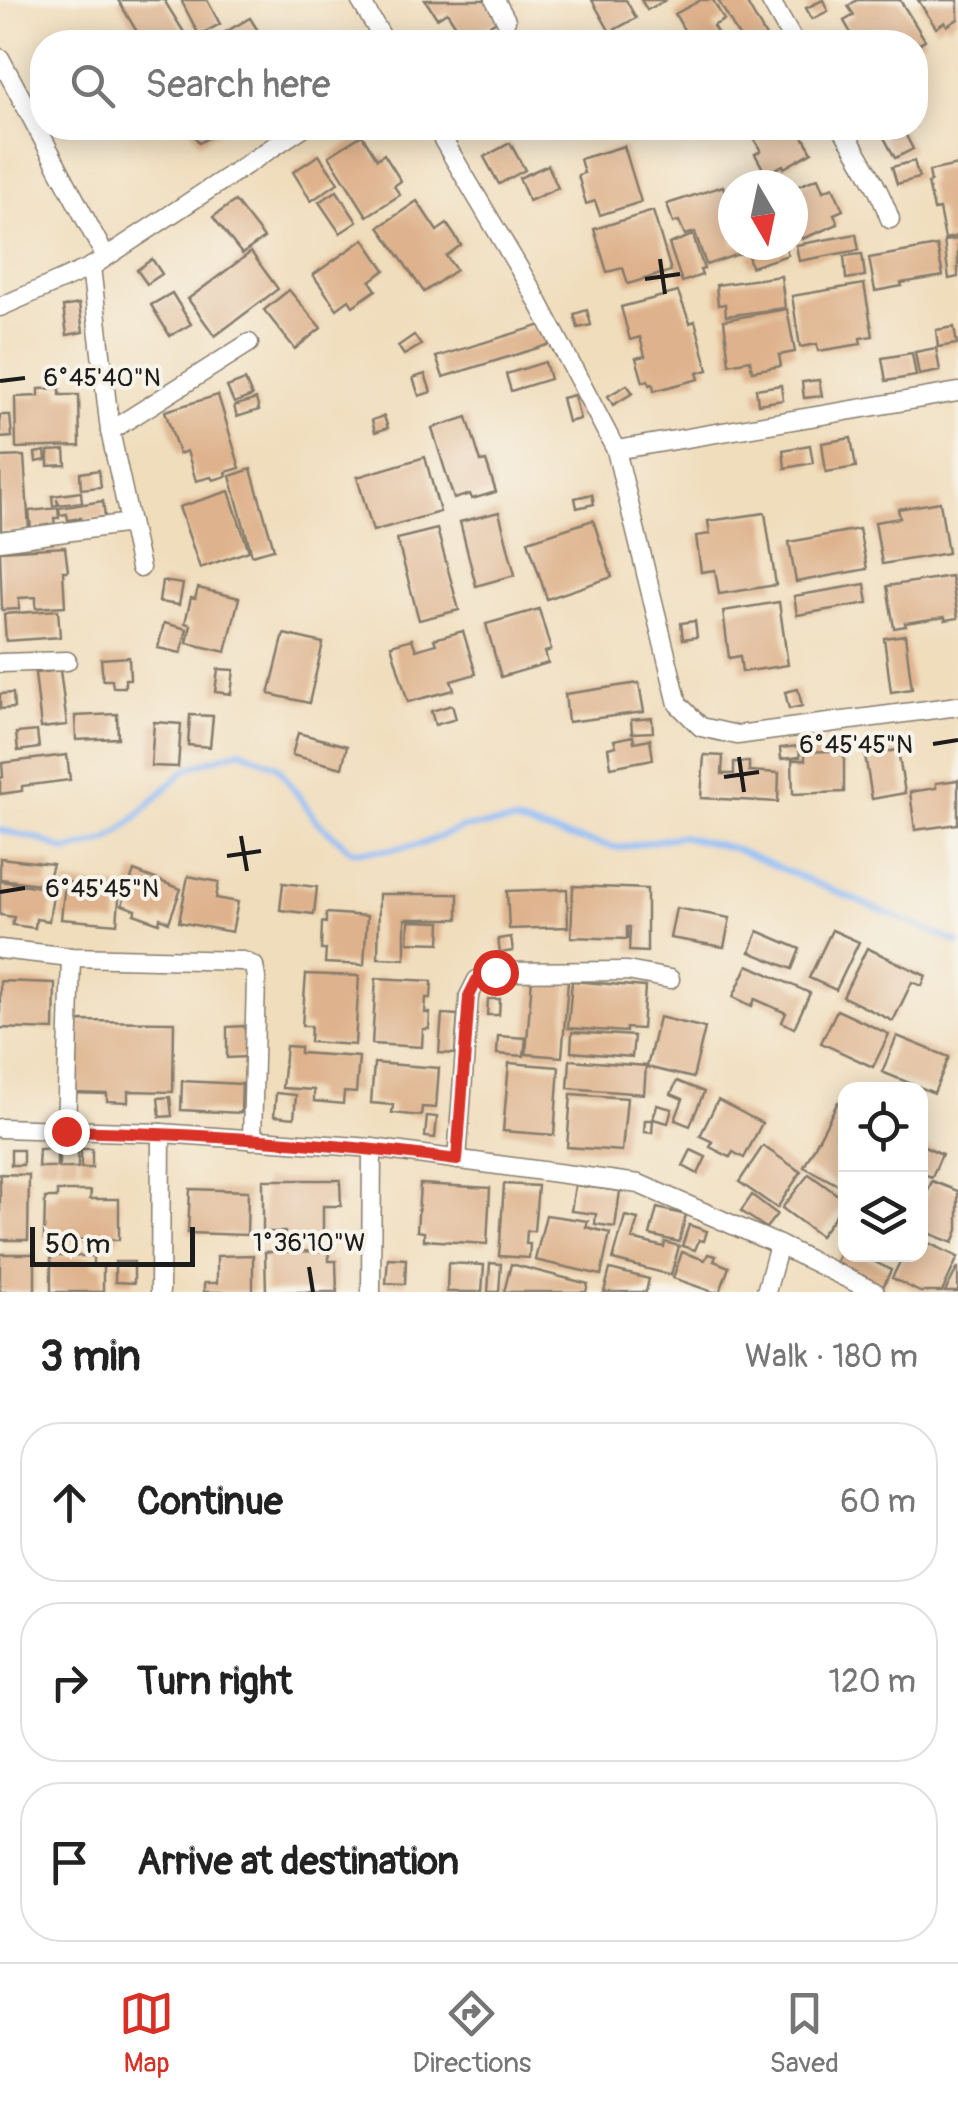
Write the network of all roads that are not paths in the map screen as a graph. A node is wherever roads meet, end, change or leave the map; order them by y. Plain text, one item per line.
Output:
1 (360, 0) edge
2 (495, 0) edge
3 (770, 0) edge
4 (506, 20) dead end
5 (378, 30) edge
6 (787, 30) edge
7 (0, 58) edge
8 (30, 120) edge
9 (39, 140) edge
10 (284, 140) edge
11 (443, 140) edge
12 (850, 140) edge
13 (890, 219) dead end
14 (98, 262) junction
15 (0, 307) edge
16 (249, 344) dead end
17 (958, 392) edge
18 (110, 431) junction
19 (616, 450) junction
20 (130, 523) junction
21 (0, 541) edge
22 (140, 568) dead end
23 (67, 662) dead end
24 (0, 663) edge
25 (958, 706) edge
26 (0, 949) edge
27 (72, 958) junction
28 (670, 979) dead end
29 (0, 1128) edge
30 (66, 1131) junction
31 (161, 1133) junction
32 (252, 1140) junction
33 (372, 1148) junction
34 (457, 1160) junction
35 (779, 1245) junction
36 (160, 1292) edge
37 (371, 1292) edge
38 (766, 1292) edge
39 (876, 1292) edge

1 - 5 street
2 - 4 street
3 - 6 street
7 - 8 street
9 - 14 street
10 - 14 street
11 - 19 street
12 - 13 street
14 - 15 street
14 - 18 street
16 - 18 street
17 - 19 street
18 - 20 street
19 - 25 street
20 - 21 street
20 - 22 street
23 - 24 street
26 - 27 street
27 - 30 street
27 - 32 street
28 - 34 street
29 - 30 street
30 - 31 street
31 - 32 street
31 - 36 street
32 - 33 street
33 - 34 street
33 - 37 street
34 - 35 street
35 - 38 street
35 - 39 street

